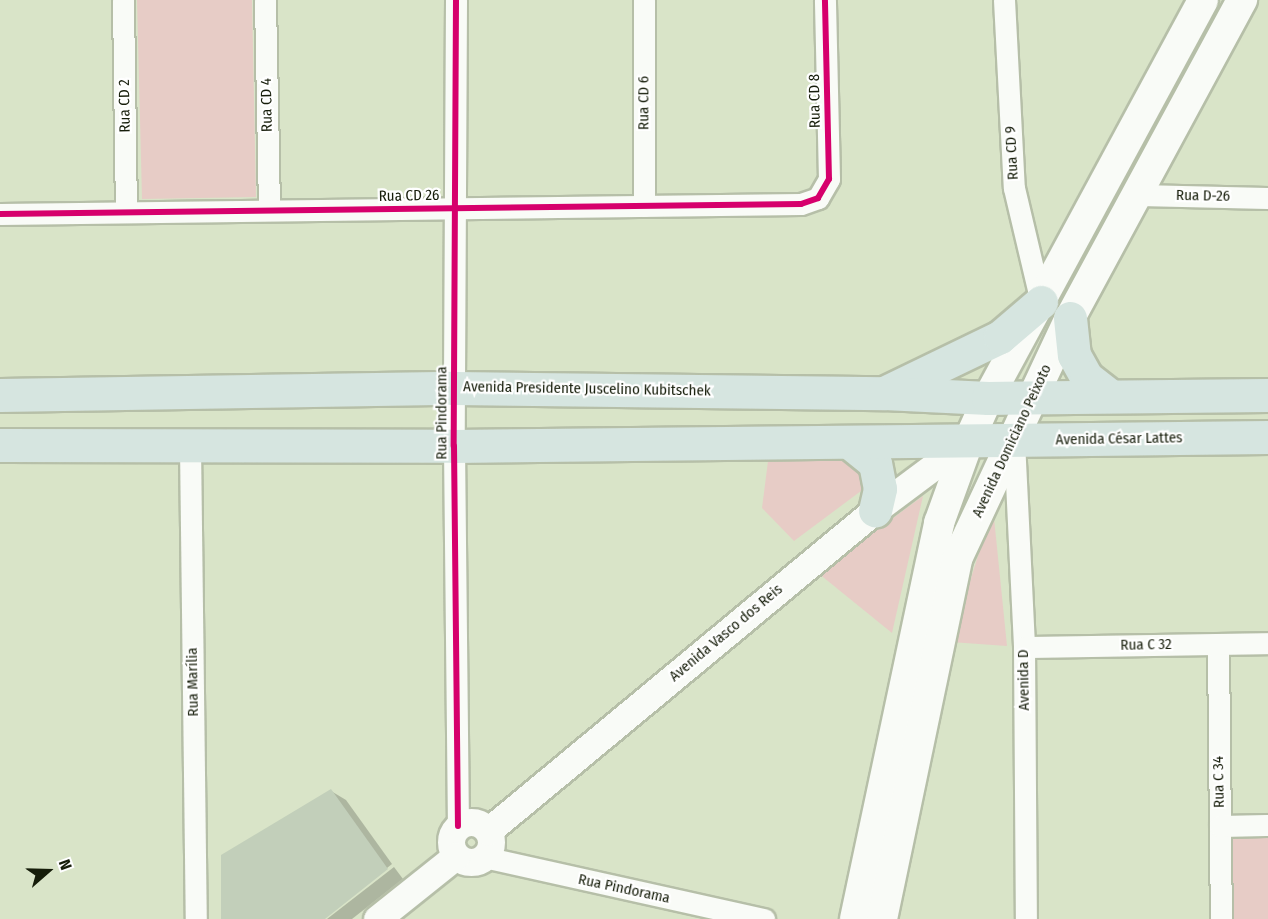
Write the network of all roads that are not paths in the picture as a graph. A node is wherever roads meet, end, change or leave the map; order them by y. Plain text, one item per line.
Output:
1 (123, 0) edge
2 (265, 0) edge
3 (456, 0) edge
4 (644, 0) edge
5 (825, 0) edge
6 (1004, 0) edge
7 (1203, 0) edge
8 (1242, 0) edge
9 (1139, 195) junction
10 (818, 198) joint
11 (1268, 198) edge
12 (644, 206) junction
13 (455, 208) junction
14 (269, 210) junction
15 (126, 212) junction
16 (0, 214) edge
17 (1041, 302) junction
18 (1070, 318) junction
19 (454, 388) junction
20 (884, 393) junction
21 (0, 395) edge
22 (1268, 395) edge
23 (1110, 396) junction
24 (988, 398) junction
25 (1031, 398) junction
26 (1268, 437) edge
27 (1014, 440) junction
28 (969, 441) junction
29 (849, 442) junction
30 (0, 445) edge
31 (190, 446) junction
32 (454, 446) junction
33 (875, 510) junction
34 (1218, 644) junction
35 (1268, 644) edge
36 (1024, 647) junction
37 (1268, 825) edge
38 (458, 826) junction
39 (1220, 826) junction
40 (486, 844) junction
41 (456, 856) junction
42 (196, 919) edge
43 (377, 919) edge
44 (764, 919) edge
45 (855, 919) edge
46 (882, 919) edge
47 (1026, 919) edge
48 (1221, 919) edge

1 - 15 street, Rua CD 2
2 - 14 street, Rua CD 4
3 - 13 street, Rua Pindorama
4 - 12 street, Rua CD 6
5 - 10 street, Rua CD 8
6 - 17 street, Rua CD 9
7 - 17 main road
8 - 9 main road, Avenida Domiciano Peixoto
9 - 11 street, Rua D-26
9 - 18 main road, Avenida Domiciano Peixoto
10 - 12 street, Rua CD 26
12 - 13 street, Rua CD 26
13 - 14 street, Rua CD 26
13 - 19 street, Rua Pindorama
14 - 15 street, Rua CD 26
15 - 16 street, Rua CD 26
17 - 20 main road
17 - 24 main road
18 - 23 main road
18 - 25 main road, Avenida Domiciano Peixoto
19 - 20 main road, Avenida Presidente Juscelino Kubitschek
19 - 21 main road, Avenida Presidente Juscelino Kubitschek
19 - 32 street, Rua Pindorama
20 - 24 main road, Avenida Presidente Juscelino Kubitschek
22 - 23 main road
23 - 25 main road
24 - 25 main road, Avenida Presidente Juscelino Kubitschek
24 - 28 main road
25 - 27 main road, Avenida Domiciano Peixoto
26 - 27 main road, Avenida César Lattes
27 - 28 main road, Avenida César Lattes
27 - 36 street, Avenida D
27 - 46 main road, Avenida Domiciano Peixoto
28 - 29 main road
28 - 33 street, Avenida Vasco dos Reis
28 - 45 main road
29 - 32 main road
29 - 33 main road
30 - 31 main road
31 - 32 main road
31 - 42 street, Rua Marília
32 - 38 street, Rua Pindorama
33 - 40 street, Avenida Vasco dos Reis
34 - 35 street, Rua C 32
34 - 36 street, Rua C 32
34 - 39 street, Rua C 34
36 - 47 street, Avenida D
37 - 39 street
38 - 40 street
38 - 41 street
39 - 48 street, Rua C 34
40 - 41 street
40 - 44 street, Rua Pindorama
41 - 43 street

